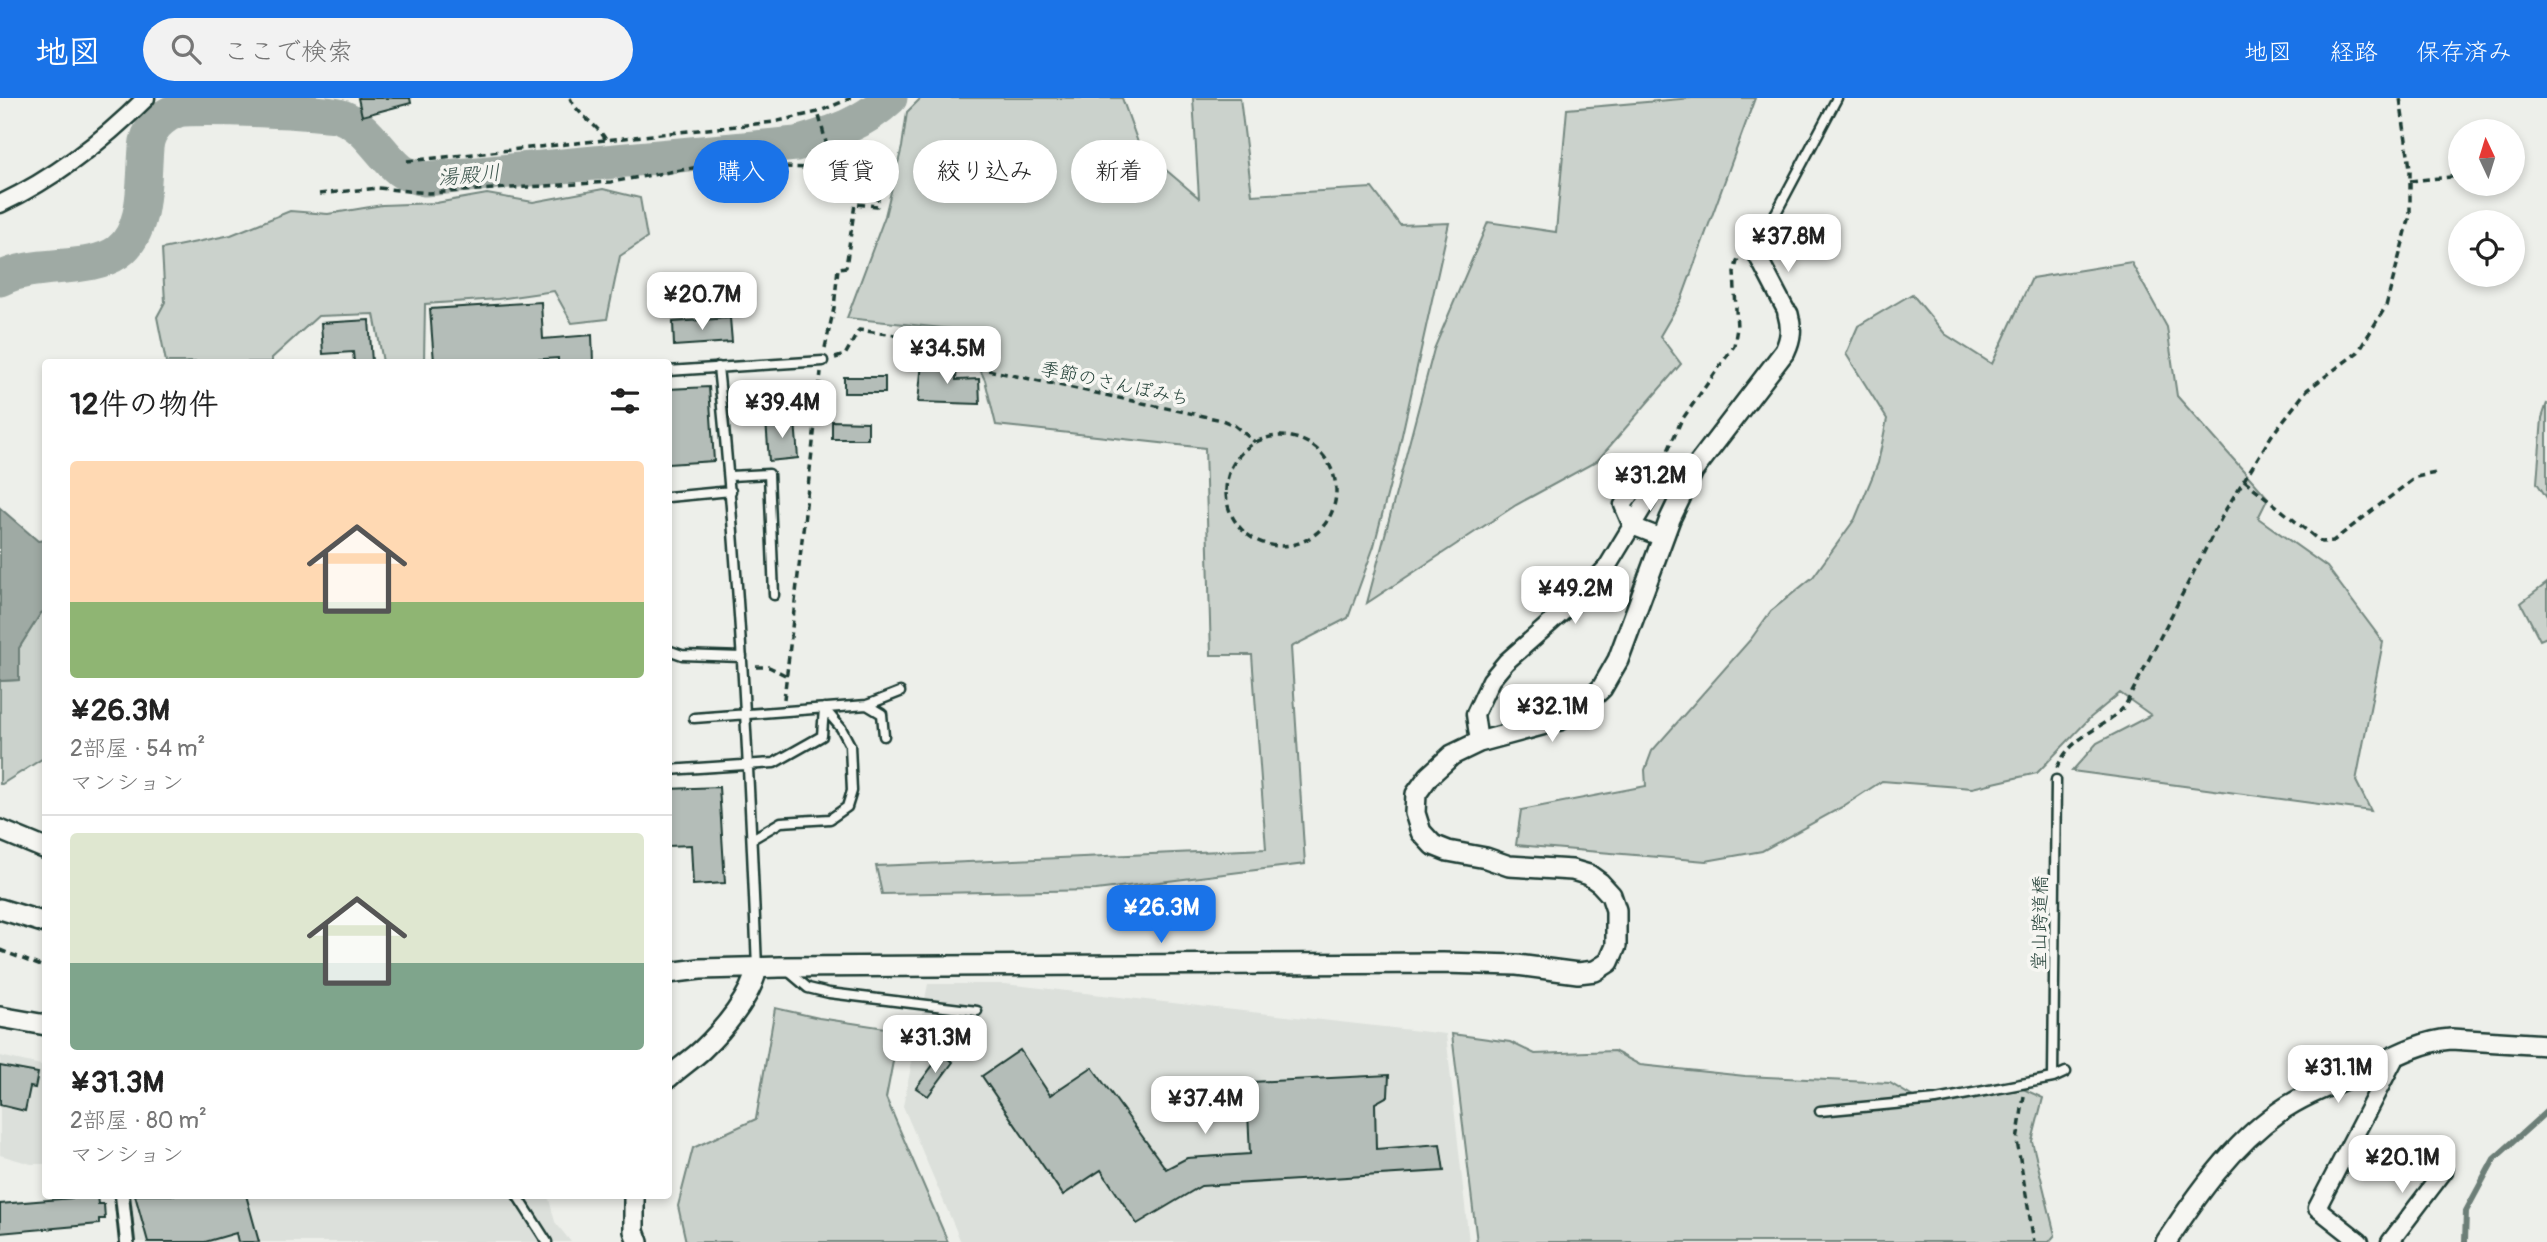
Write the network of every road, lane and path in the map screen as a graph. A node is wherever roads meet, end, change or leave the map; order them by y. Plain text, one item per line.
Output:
1 (146, 98) edge
2 (570, 98) edge
3 (851, 98) edge
4 (1837, 98) edge
5 (2400, 98) edge
6 (818, 114) junction
7 (606, 140) junction
8 (826, 140) edge
9 (407, 161) dead end
10 (803, 168) edge
11 (2448, 177) edge
12 (2410, 181) junction
13 (319, 194) dead end
14 (877, 203) edge
15 (0, 204) edge
16 (1757, 242) junction
17 (1788, 314) joint
18 (823, 361) junction
19 (718, 368) junction
20 (672, 371) edge
21 (1255, 442) junction
22 (2436, 473) dead end
23 (730, 476) junction
24 (2244, 480) junction
25 (1637, 486) dead end
26 (731, 491) junction
27 (672, 497) edge
28 (1647, 501) joint
29 (1632, 526) junction
30 (1663, 538) junction
31 (774, 595) dead end
32 (672, 652) edge
33 (742, 657) junction
34 (751, 667) dead end
35 (787, 676) junction
36 (900, 692) dead end
37 (867, 705) junction
38 (824, 708) junction
39 (782, 711) junction
40 (746, 714) junction
41 (694, 718) dead end
42 (884, 736) dead end
43 (1479, 742) junction
44 (748, 765) junction
45 (672, 770) edge
46 (2056, 780) joint
47 (0, 830) edge
48 (752, 839) junction
49 (42, 847) edge
50 (0, 909) edge
51 (42, 922) edge
52 (0, 950) edge
53 (42, 966) edge
54 (785, 967) junction
55 (757, 968) junction
56 (672, 972) edge
57 (977, 1011) dead end
58 (0, 1017) edge
59 (42, 1024) edge
60 (2547, 1045) edge
61 (2396, 1056) junction
62 (2066, 1072) dead end
63 (672, 1075) edge
64 (2053, 1078) junction
65 (2026, 1084) junction
66 (1820, 1111) dead end
67 (2444, 1171) dead end
68 (122, 1199) edge
69 (520, 1199) edge
70 (634, 1199) edge
71 (127, 1242) edge
72 (547, 1242) edge
73 (638, 1242) edge
74 (2034, 1242) edge
75 (2166, 1242) edge
76 (2360, 1242) edge
77 (2390, 1242) edge

1 - 15 street
2 - 7 path
3 - 6 path
4 - 16 lane
5 - 12 path
6 - 7 path
6 - 8 path
7 - 9 path
10 - 13 path
11 - 12 path
12 - 24 path
14 - 18 path
16 - 17 street
16 - 28 path
17 - 30 street
18 - 19 lane
18 - 21 path, 季節のさんぽみち
18 - 35 path
19 - 20 lane
19 - 23 lane
21 - 21 path
22 - 24 path
23 - 26 lane
23 - 31 lane
24 - 46 path
25 - 29 street
26 - 27 lane
26 - 33 lane
28 - 29 street
29 - 30 street
29 - 43 street
30 - 43 street
32 - 33 lane
33 - 40 lane
34 - 35 path
35 - 39 path
36 - 37 lane
37 - 38 lane
37 - 42 lane
38 - 39 lane
38 - 44 lane
38 - 48 lane
39 - 40 lane
40 - 41 lane
40 - 44 lane
43 - 54 street
44 - 45 lane
44 - 48 lane
46 - 64 lane, 堂山跨道橋
47 - 49 street
48 - 55 lane
50 - 51 street
52 - 53 path
54 - 55 street
54 - 57 lane
55 - 56 street
55 - 63 street
58 - 59 street
60 - 61 street
61 - 75 street
61 - 76 street
62 - 64 lane
64 - 65 lane
65 - 66 lane
65 - 74 path
67 - 77 street
68 - 71 street
69 - 72 lane
70 - 73 street

